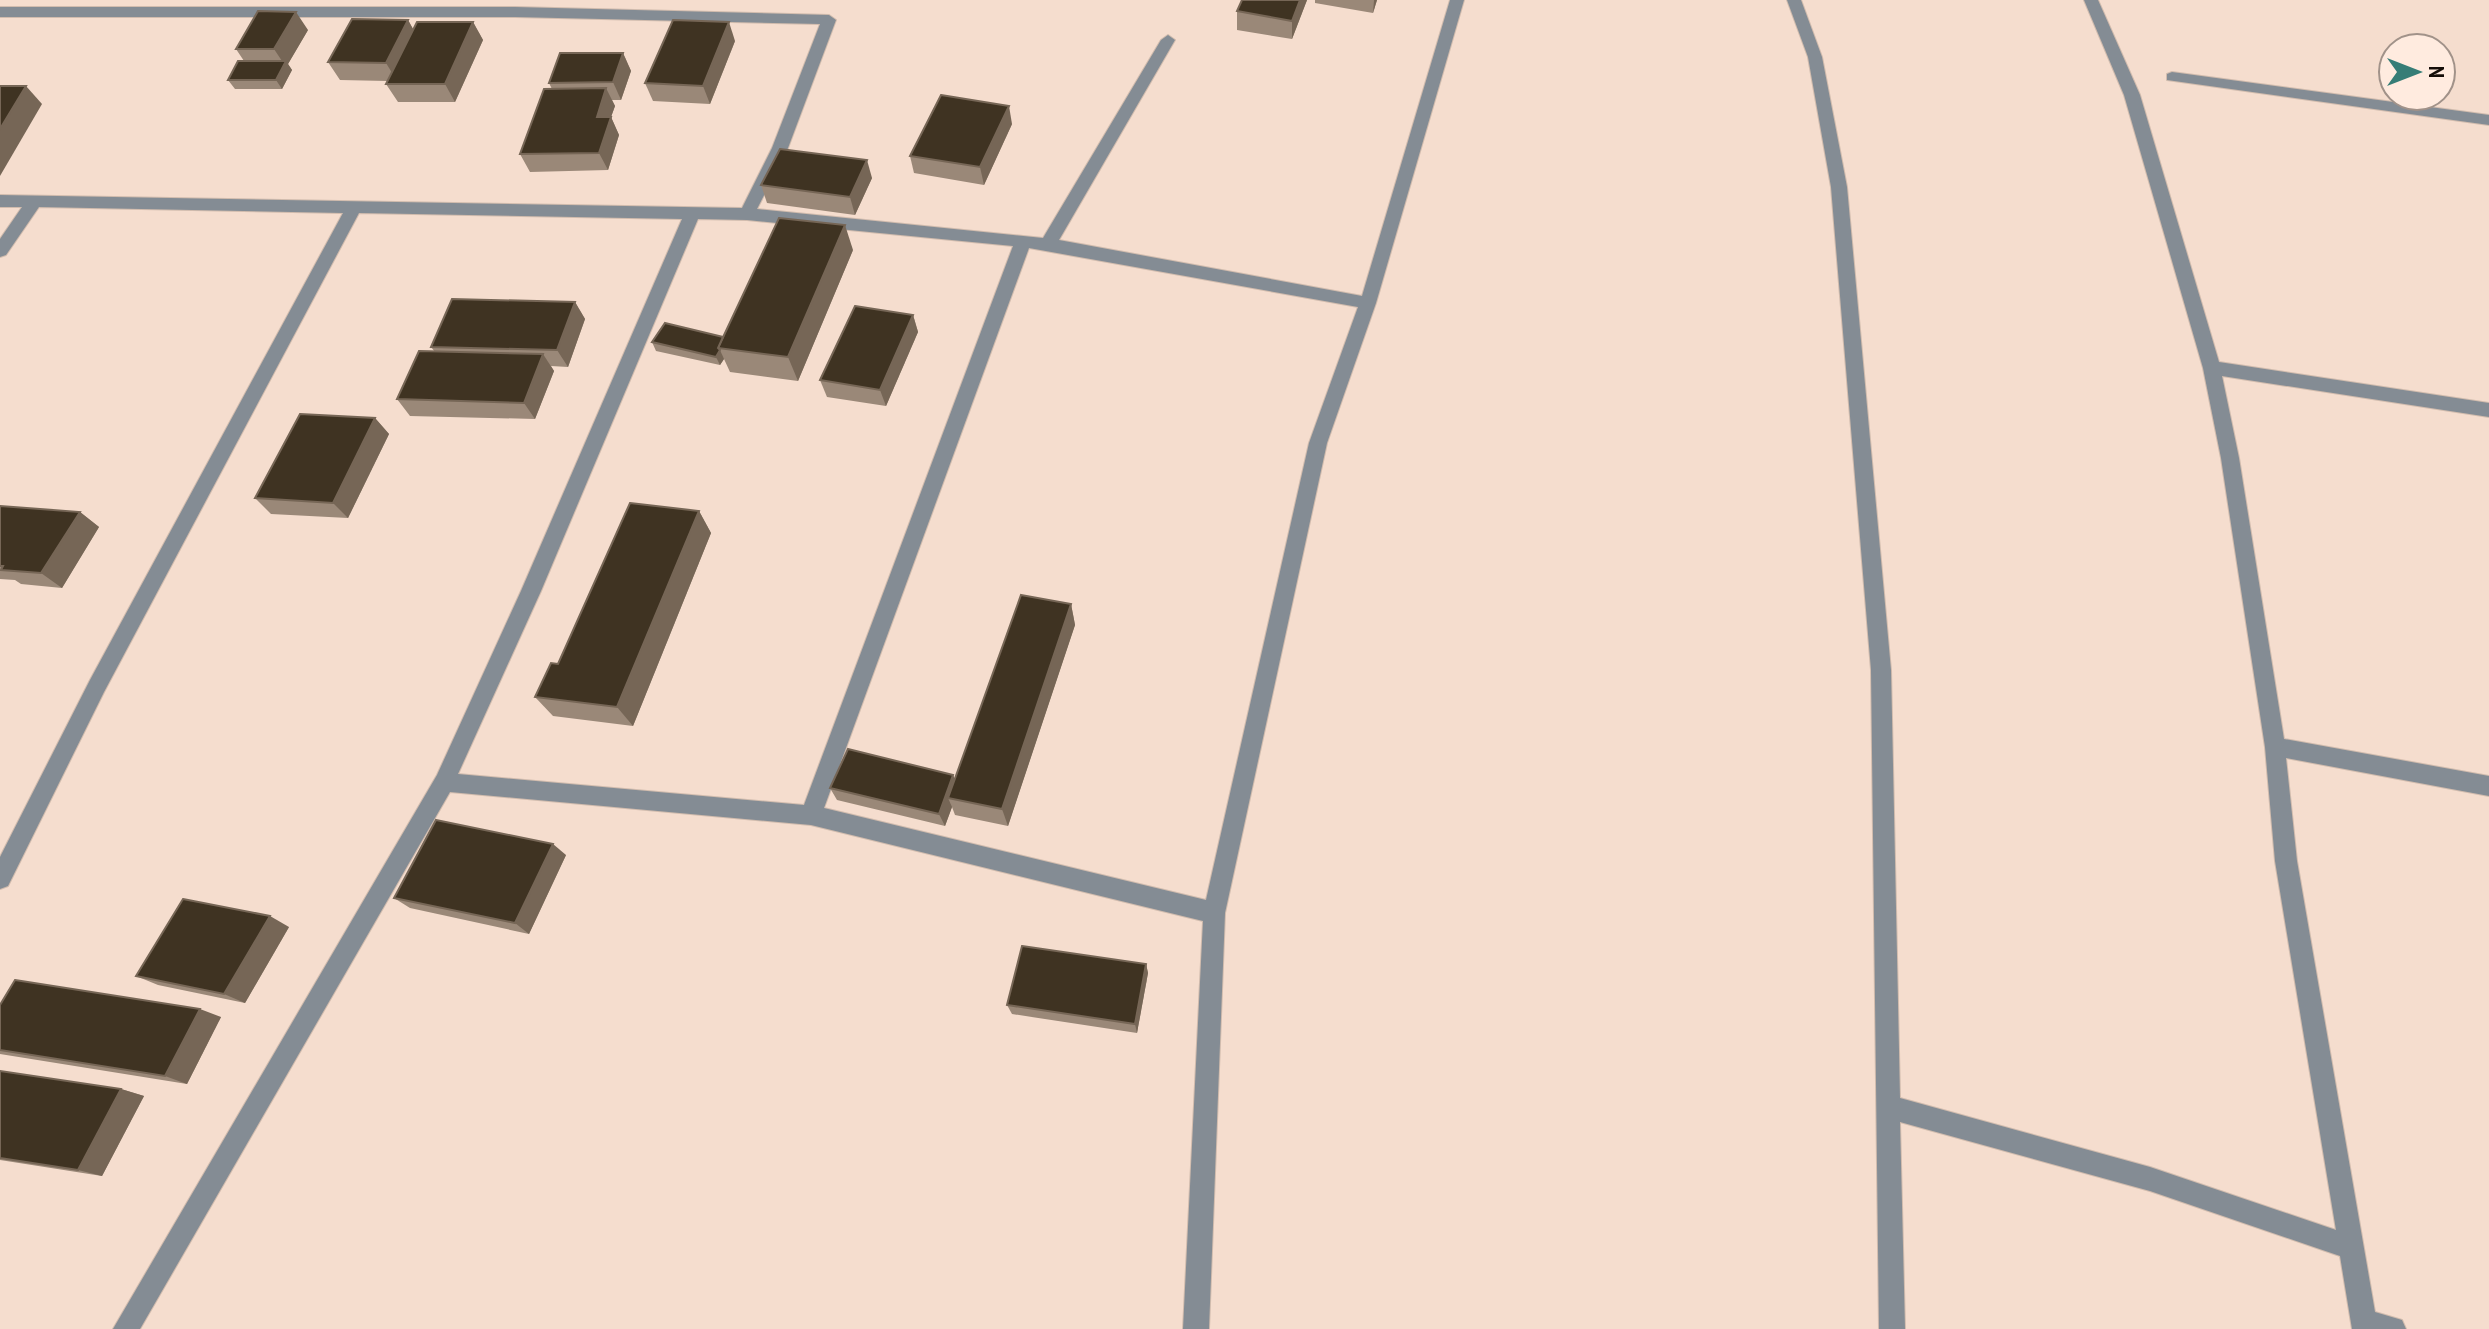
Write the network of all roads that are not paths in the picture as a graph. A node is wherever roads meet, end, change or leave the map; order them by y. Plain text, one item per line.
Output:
1 (1457, 0) edge
2 (1794, 0) edge
3 (2091, 0) edge
4 (0, 12) edge
5 (1168, 40) dead end
6 (2172, 77) dead end
7 (2489, 120) edge
8 (0, 201) edge
9 (35, 201) junction
10 (353, 209) junction
11 (747, 214) junction
12 (692, 215) junction
13 (1023, 241) junction
14 (1048, 244) junction
15 (0, 251) edge
16 (1368, 303) junction
17 (2212, 368) junction
18 (2489, 410) edge
19 (2275, 747) junction
20 (444, 782) junction
21 (2489, 786) edge
22 (811, 815) junction
23 (0, 879) edge
24 (1214, 913) junction
25 (1889, 1107) junction
26 (2353, 1248) junction
27 (2364, 1326) edge
28 (126, 1329) edge
29 (1196, 1329) edge
30 (1892, 1329) edge
31 (2393, 1329) edge

1 - 16 street
2 - 25 street
3 - 17 street
4 - 11 street
5 - 14 street
6 - 7 street
8 - 9 street
9 - 10 street
9 - 15 street
10 - 12 street
10 - 23 street
11 - 12 street
11 - 13 street
12 - 20 street
13 - 14 street
13 - 22 street
14 - 16 street
16 - 24 street
17 - 18 street
17 - 19 street
19 - 21 street
19 - 26 street
20 - 22 street
20 - 28 street
22 - 24 street
24 - 29 street
25 - 26 street
25 - 30 street
26 - 27 street
27 - 31 street

